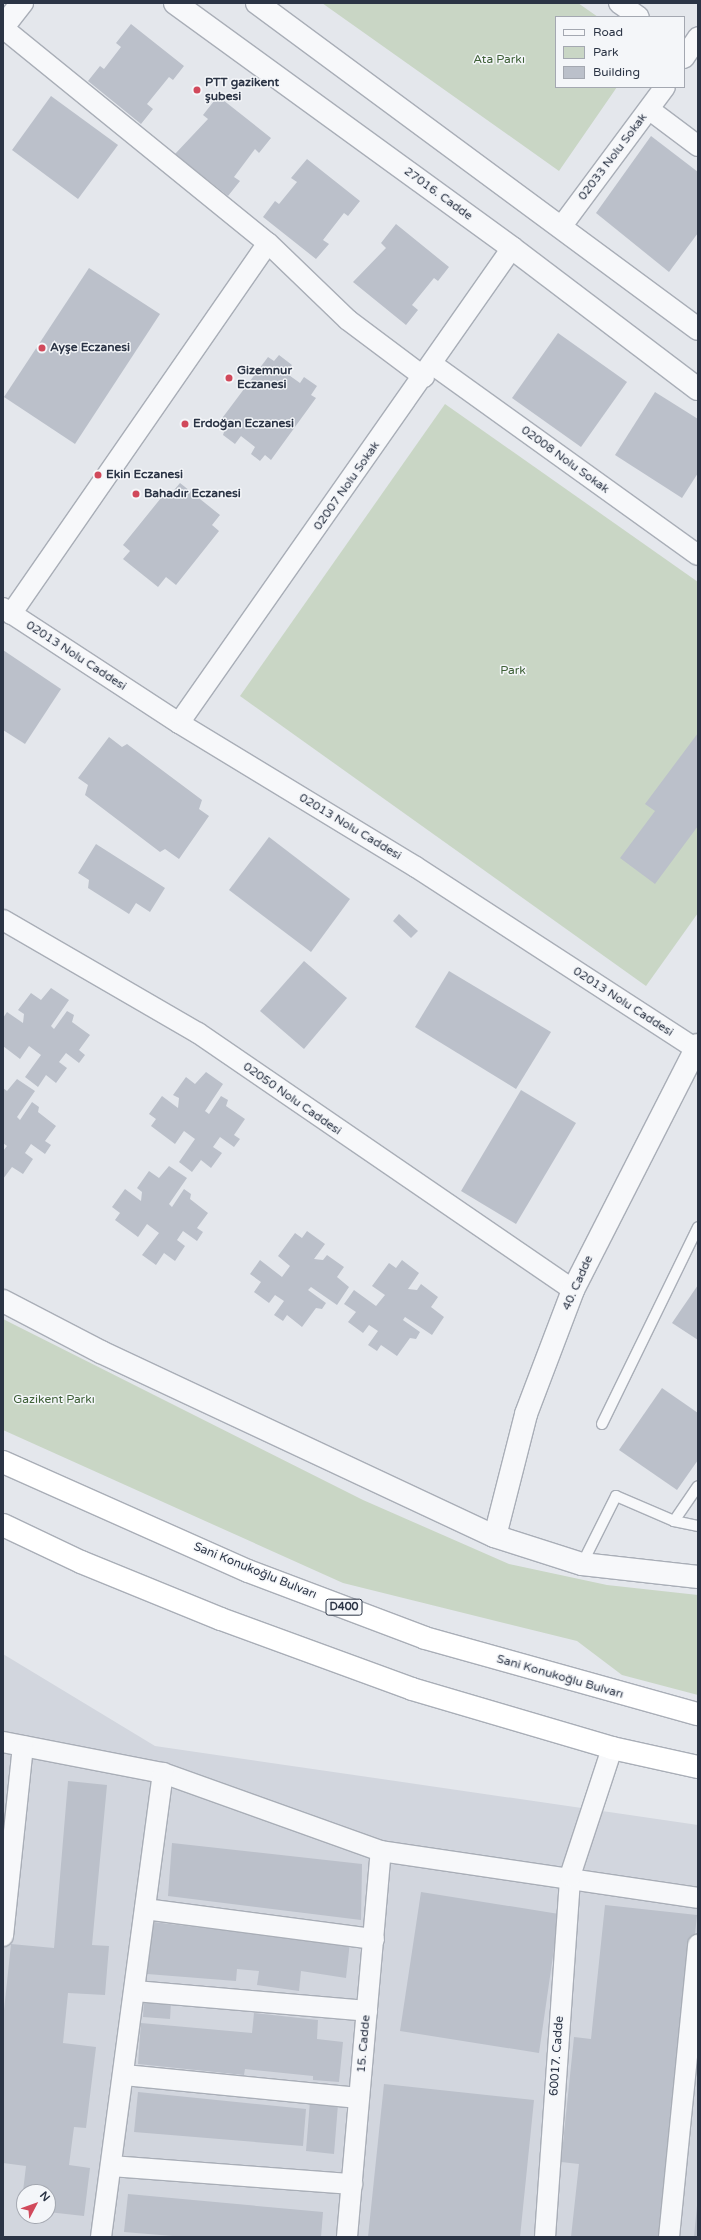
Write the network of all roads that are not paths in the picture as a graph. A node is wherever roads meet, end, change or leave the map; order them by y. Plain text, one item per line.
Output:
1 (22, 3) edge
2 (175, 3) edge
3 (256, 3) edge
4 (619, 3) edge
5 (638, 16) edge
6 (3, 27) edge
7 (664, 88) edge
8 (650, 110) junction
9 (698, 146) edge
10 (561, 227) junction
11 (268, 243) junction
12 (512, 248) junction
13 (698, 329) edge
14 (428, 370) junction
15 (698, 389) edge
16 (698, 555) edge
17 (7, 611) edge
18 (179, 723) junction
19 (3, 920) edge
20 (697, 1047) edge
21 (698, 1227) edge
22 (573, 1290) junction
23 (3, 1301) edge
24 (602, 1424) dead end
25 (3, 1462) edge
26 (698, 1486) edge
27 (674, 1521) junction
28 (3, 1525) edge
29 (698, 1526) edge
30 (495, 1536) junction
31 (582, 1564) junction
32 (698, 1577) edge
33 (698, 1714) edge
34 (3, 1742) edge
35 (23, 1746) junction
36 (612, 1748) junction
37 (698, 1767) edge
38 (163, 1773) junction
39 (382, 1850) junction
40 (570, 1876) junction
41 (698, 1898) edge
42 (145, 1909) junction
43 (3, 1936) edge
44 (374, 1939) junction
45 (698, 1944) edge
46 (136, 1991) junction
47 (367, 2011) junction
48 (124, 2074) junction
49 (360, 2098) junction
50 (111, 2166) junction
51 (352, 2184) junction
52 (101, 2237) edge
53 (347, 2237) edge
54 (545, 2237) edge
55 (669, 2237) edge

1 - 6 street
2 - 12 street, 27016. Cadde
3 - 10 street
4 - 5 street
6 - 11 street, 02008 Nolu Sokak
7 - 8 street, 02033 Nolu Sokak
8 - 9 street
8 - 10 street, 02033 Nolu Sokak
10 - 13 street
11 - 14 street, 02008 Nolu Sokak
11 - 17 street
12 - 14 street, 02007 Nolu Sokak
12 - 15 street, 27016. Cadde
14 - 16 street, 02008 Nolu Sokak
14 - 18 street, 02007 Nolu Sokak
17 - 18 street, 02013 Nolu Caddesi
18 - 20 street, 02013 Nolu Caddesi
19 - 22 street, 02050 Nolu Caddesi
20 - 22 street, 40. Cadde
21 - 24 lane
22 - 30 street, 40. Cadde
23 - 30 street
25 - 33 highway, Sani Konukoğlu Bulvarı / D400
26 - 27 lane
27 - 29 lane
27 - 31 lane
28 - 36 highway
30 - 31 street
31 - 32 street
34 - 35 street
35 - 38 street
35 - 43 street
36 - 37 highway
36 - 40 street, 60017. Cadde
38 - 39 street
38 - 42 street
39 - 40 street
39 - 44 street, 15. Cadde
40 - 41 street
40 - 54 street, 60017. Cadde
42 - 44 street
42 - 46 street
44 - 47 street, 15. Cadde
45 - 55 street
46 - 47 street
46 - 48 street
47 - 49 street, 15. Cadde
48 - 49 street
48 - 50 street
49 - 51 street, 15. Cadde
50 - 51 street
50 - 52 street
51 - 53 street, 15. Cadde

